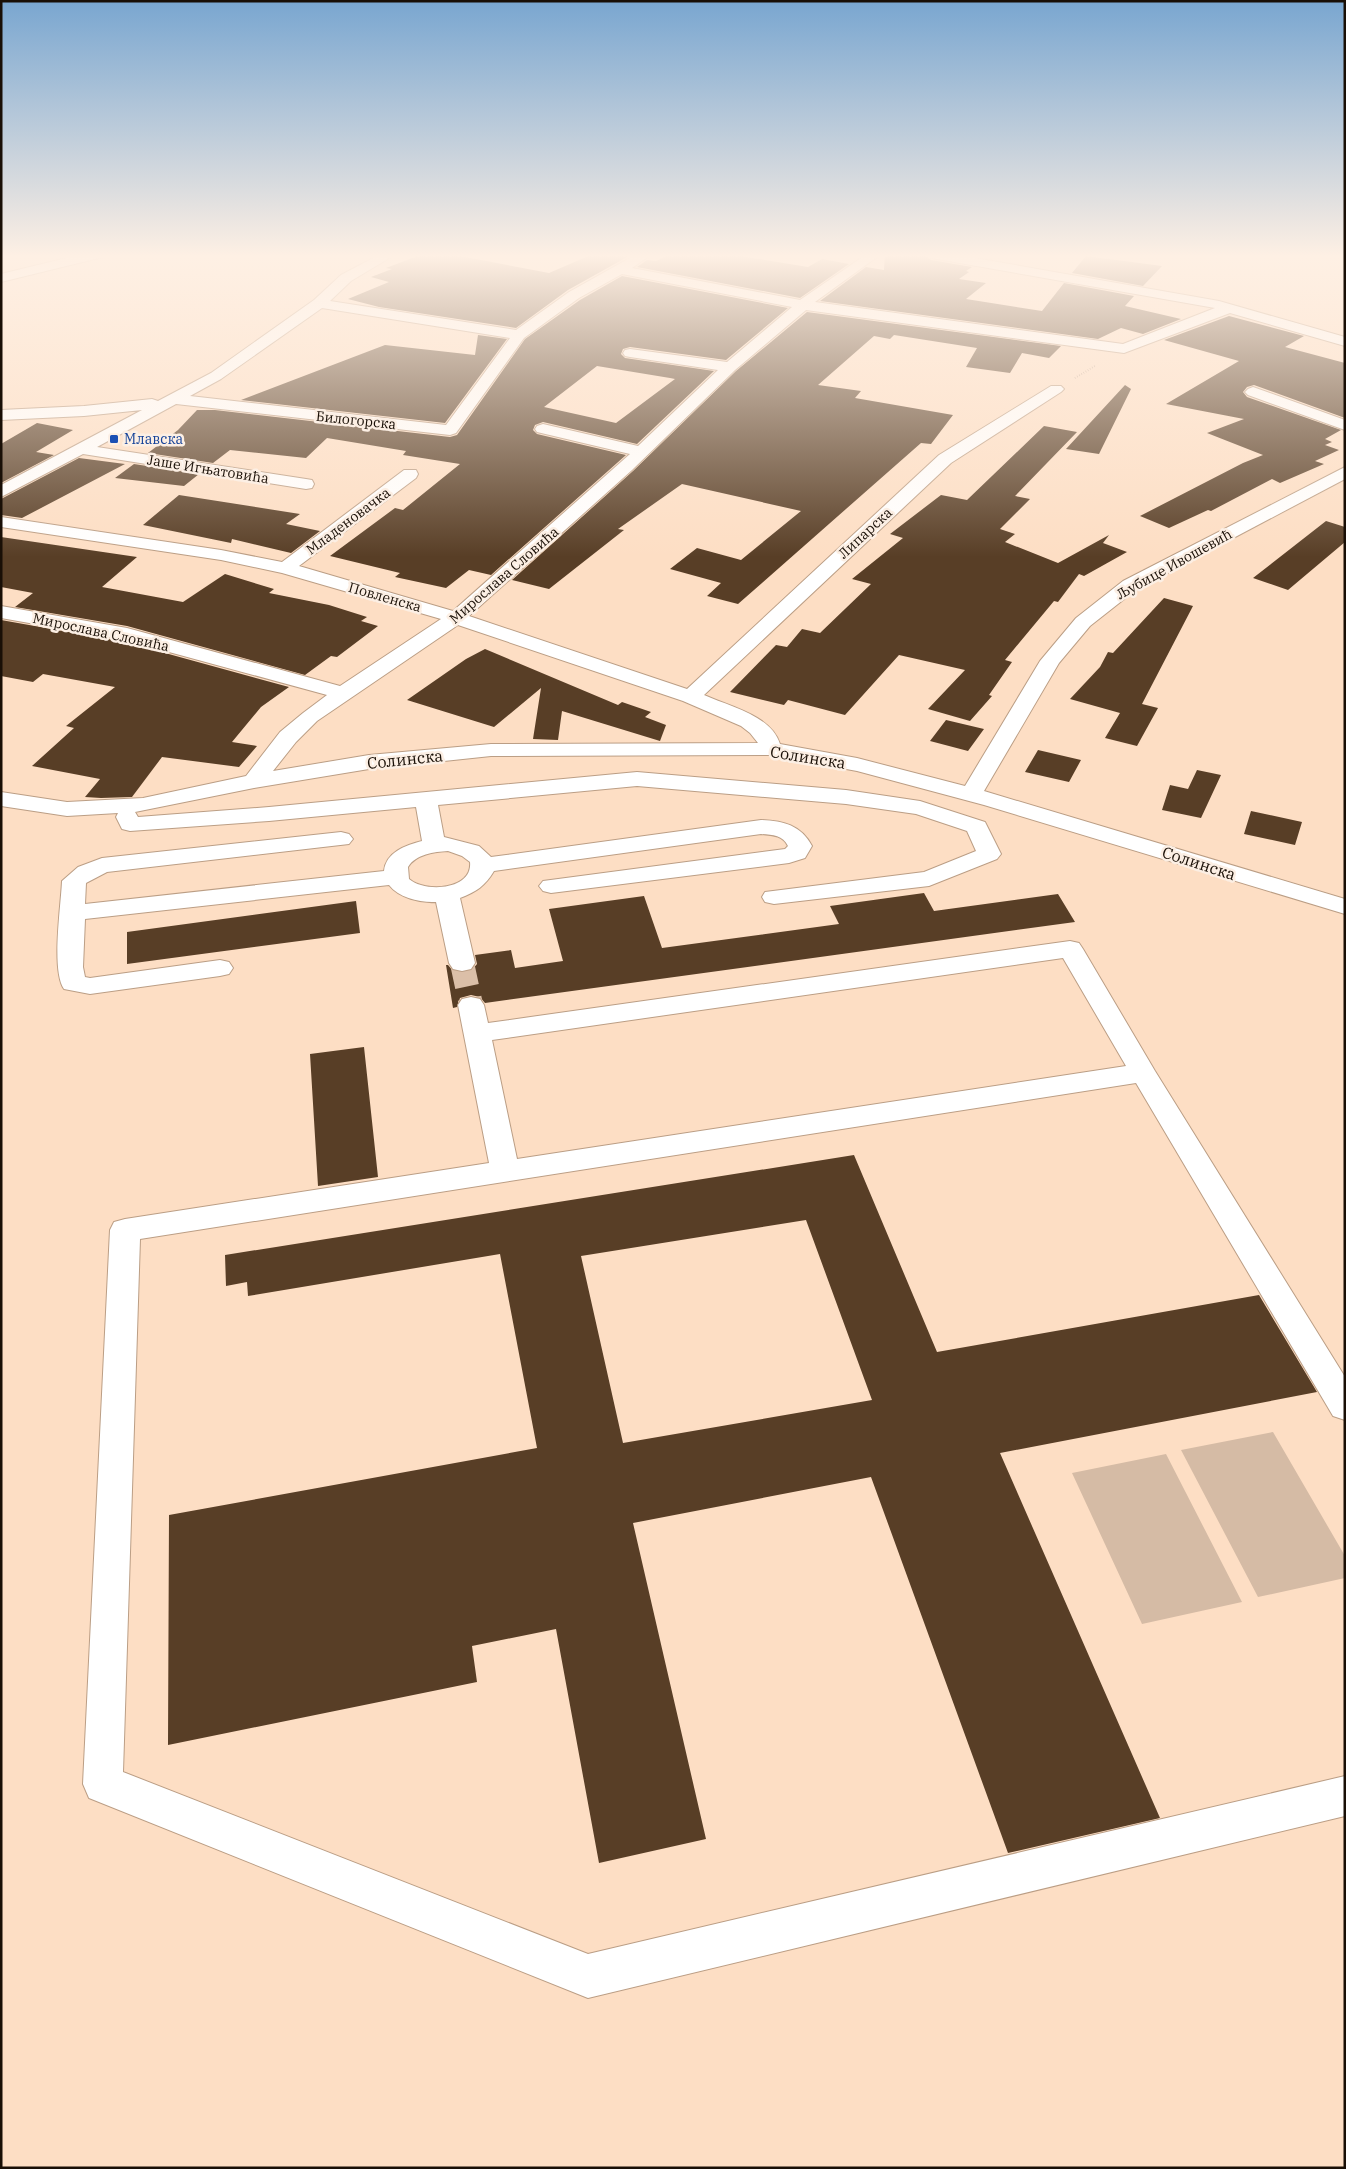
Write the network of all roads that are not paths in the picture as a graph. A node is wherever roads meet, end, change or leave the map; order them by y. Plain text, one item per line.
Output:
1 (246, 355) edge
2 (504, 355) edge
3 (646, 355) edge
4 (744, 355) edge
5 (730, 367) junction
6 (1056, 389) road end
7 (1253, 392) dead end
8 (169, 401) junction
9 (1, 415) edge
10 (1345, 424) edge
11 (543, 429) dead end
12 (81, 449) junction
13 (640, 452) junction
14 (1345, 472) edge
15 (410, 474) dead end
16 (306, 484) dead end
17 (1, 492) edge
18 (1, 522) edge
19 (285, 568) junction
20 (1, 612) edge
21 (456, 618) junction
22 (343, 693) junction
23 (690, 697) junction
24 (771, 750) junction
25 (254, 781) junction
26 (971, 794) junction
27 (426, 798) junction
28 (1, 799) edge
29 (123, 806) junction
30 (341, 839) dead end
31 (434, 845) junction
32 (483, 865) junction
33 (396, 877) junction
34 (551, 886) dead end
35 (447, 895) junction
36 (774, 897) dead end
37 (1345, 906) edge
38 (72, 913) junction
39 (462, 963) tunnel mouth
40 (220, 968) dead end
41 (471, 1005) tunnel mouth
42 (477, 1033) junction
43 (1143, 1073) junction
44 (505, 1171) junction
45 (1345, 1406) edge
46 (1345, 1796) edge

1 - 8 street
2 - 8 street, Билогорска
3 - 5 street
4 - 5 street, Мирослава Словића
5 - 13 street, Мирослава Словића
6 - 23 street, Липарска
7 - 10 street
8 - 9 street
8 - 12 street
11 - 13 street
12 - 16 street, Јаше Игњатовића
12 - 17 street
13 - 21 street, Мирослава Словића
14 - 26 street, Љубице Ивошевић
15 - 19 street, Младеновачка
18 - 19 street, Повленска
19 - 21 street, Повленска
20 - 22 street, Мирослава Словића
21 - 22 street, Мирослава Словића
21 - 23 street, Повленска
22 - 25 street
23 - 24 street, Повленска
24 - 25 street, Солинска
24 - 26 street, Солинска
25 - 29 street, Солинска
26 - 37 street, Солинска
27 - 29 street
27 - 31 street
27 - 36 street
28 - 29 street, Солинска
30 - 38 street
31 - 32 street
31 - 33 street
32 - 34 street
32 - 35 street
33 - 35 street
33 - 38 street
35 - 39 street
38 - 40 street
41 - 42 street
42 - 43 street
42 - 44 street
43 - 44 street
43 - 45 street
44 - 46 street

